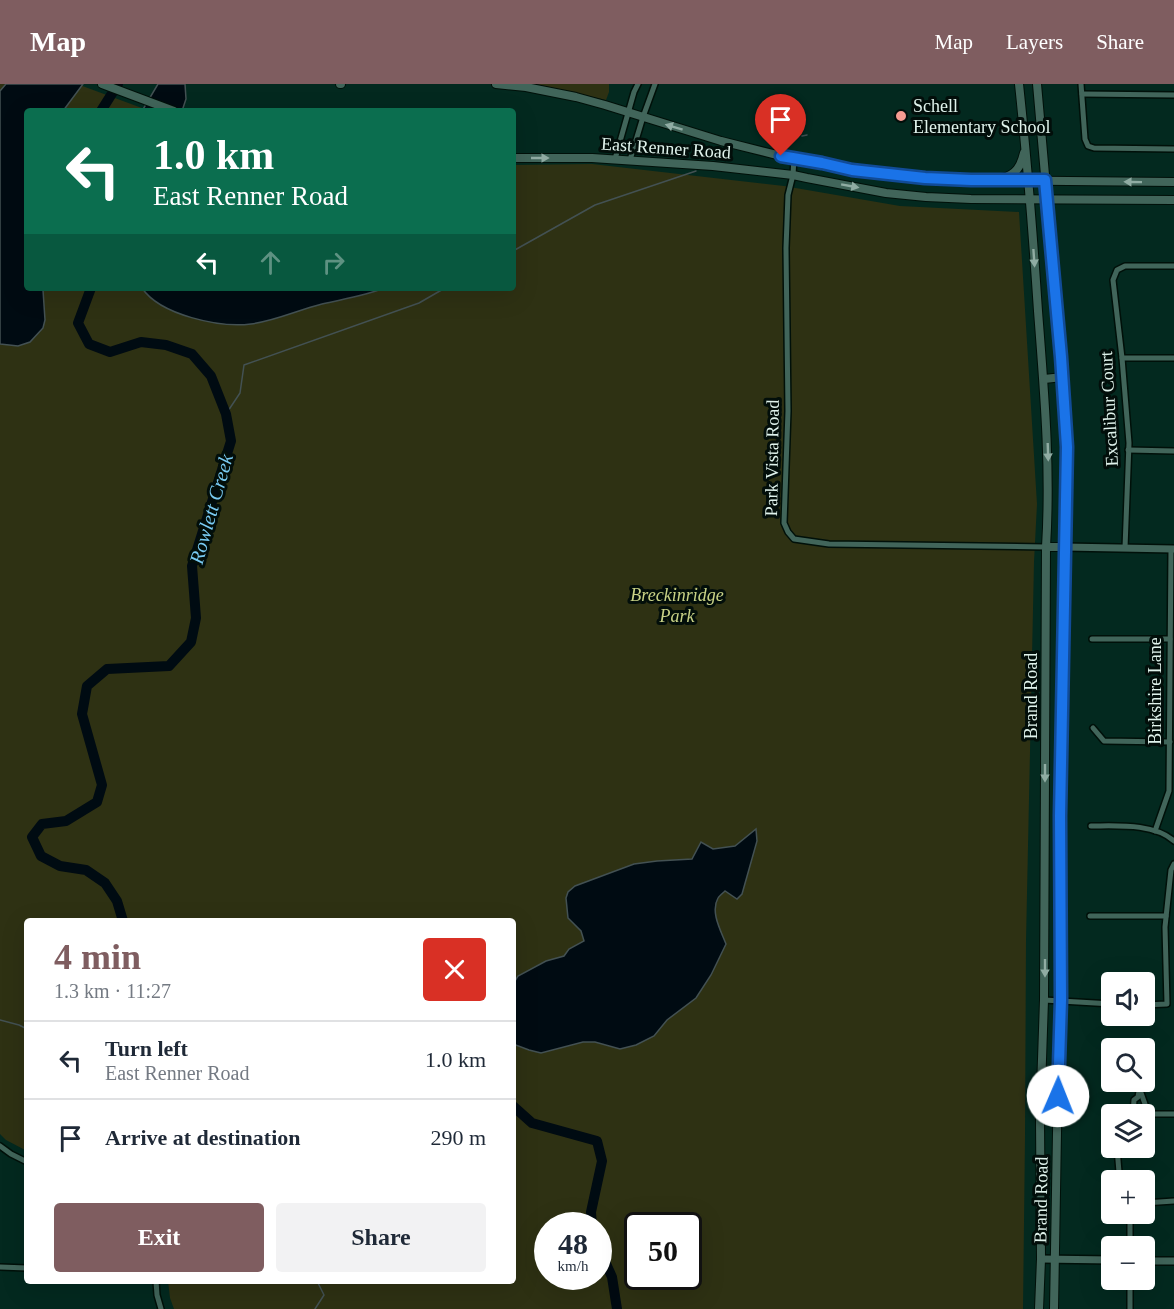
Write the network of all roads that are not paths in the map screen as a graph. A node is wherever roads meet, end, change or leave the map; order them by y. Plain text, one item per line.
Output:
1 (102, 84) edge
2 (496, 84) edge
3 (638, 84) edge
4 (655, 84) edge
5 (1019, 84) edge
6 (1037, 84) edge
7 (1081, 84) edge
8 (1082, 94) junction
9 (1174, 95) edge
10 (166, 108) edge
11 (628, 112) junction
12 (643, 117) junction
13 (1026, 149) junction
14 (1174, 149) edge
15 (516, 158) edge
16 (794, 158) junction
17 (615, 159) junction
18 (630, 160) junction
19 (793, 174) junction
20 (996, 180) junction
21 (1028, 180) junction
22 (1045, 180) junction
23 (1174, 182) edge
24 (1030, 200) junction
25 (1047, 200) junction
26 (1174, 200) edge
27 (1174, 266) edge
28 (1122, 358) junction
29 (1174, 358) edge
30 (1062, 377) junction
31 (1044, 379) junction
32 (1128, 450) junction
33 (1174, 451) edge
34 (1047, 547) junction
35 (1064, 547) junction
36 (1125, 548) junction
37 (1173, 549) edge
38 (1092, 639) dead end
39 (1170, 639) junction
40 (1093, 728) dead end
41 (1170, 742) junction
42 (1091, 826) dead end
43 (1155, 831) junction
44 (1174, 841) edge
45 (1174, 864) edge
46 (1090, 916) dead end
47 (1166, 916) junction
48 (1044, 1000) junction
49 (1061, 1000) junction
50 (1101, 1003) edge
51 (1155, 1005) edge
52 (1133, 1104) edge
53 (1145, 1104) edge
54 (1155, 1114) edge
55 (1174, 1114) edge
56 (0, 1146) edge
57 (24, 1160) edge
58 (1174, 1201) edge
59 (1155, 1202) edge
60 (1041, 1259) junction
61 (1055, 1259) junction
62 (1101, 1260) edge
63 (1155, 1261) edge
64 (1174, 1261) edge
65 (0, 1266) edge
66 (24, 1268) edge
67 (156, 1284) edge
68 (1130, 1290) edge
69 (161, 1309) edge
70 (1039, 1309) edge
71 (1054, 1309) edge
72 (1130, 1309) edge

1 - 10 main road
2 - 11 main road, East Renner Road
3 - 11 street
4 - 12 street
5 - 13 main road, Brand Road
6 - 22 main road, Brand Road
7 - 8 street
8 - 9 street
8 - 14 street
11 - 12 main road, East Renner Road
11 - 17 street
16 -> 12 main road, East Renner Road
12 - 18 street
13 - 20 main road
13 - 21 main road, Brand Road
15 -> 17 main road, East Renner Road
16 - 19 street, Park Vista Road
16 - 20 main road, East Renner Road
17 - 18 main road, East Renner Road
18 - 19 main road, East Renner Road
19 -> 24 main road, East Renner Road
19 - 34 street, Park Vista Road
20 - 21 main road, East Renner Road
21 - 22 main road, East Renner Road
21 - 24 main road, Brand Road
23 -> 22 main road, East Renner Road
22 - 25 main road, Brand Road
24 - 25 main road, East Renner Road
24 -> 31 main road, Brand Road
25 - 26 main road, East Renner Road
25 - 30 main road, Brand Road
27 - 28 street, Excalibur Court
28 - 29 street
28 - 32 street, Excalibur Court
30 - 31 main road
30 - 35 main road, Brand Road
31 -> 34 main road, Brand Road
32 - 33 street
32 - 36 street, Excalibur Court
34 - 35 main road
34 -> 48 main road, Brand Road
35 - 36 street
35 - 49 main road, Brand Road
36 - 37 street
37 - 39 street, Birkshire Lane
38 - 39 street
39 - 41 street, Birkshire Lane
40 - 41 street
41 - 43 street, Birkshire Lane
42 - 43 street
43 - 44 street
45 - 47 street
46 - 47 street
47 - 51 street
48 - 49 street
48 - 60 main road, Brand Road
49 - 50 street
49 - 61 main road, Brand Road
52 - 53 street
54 - 55 street
56 - 57 street
58 - 59 street
60 - 61 street
60 - 70 main road, Brand Road
61 - 62 street
61 - 71 main road, Brand Road
63 - 64 street
65 - 66 street
67 - 69 street
68 - 72 street

